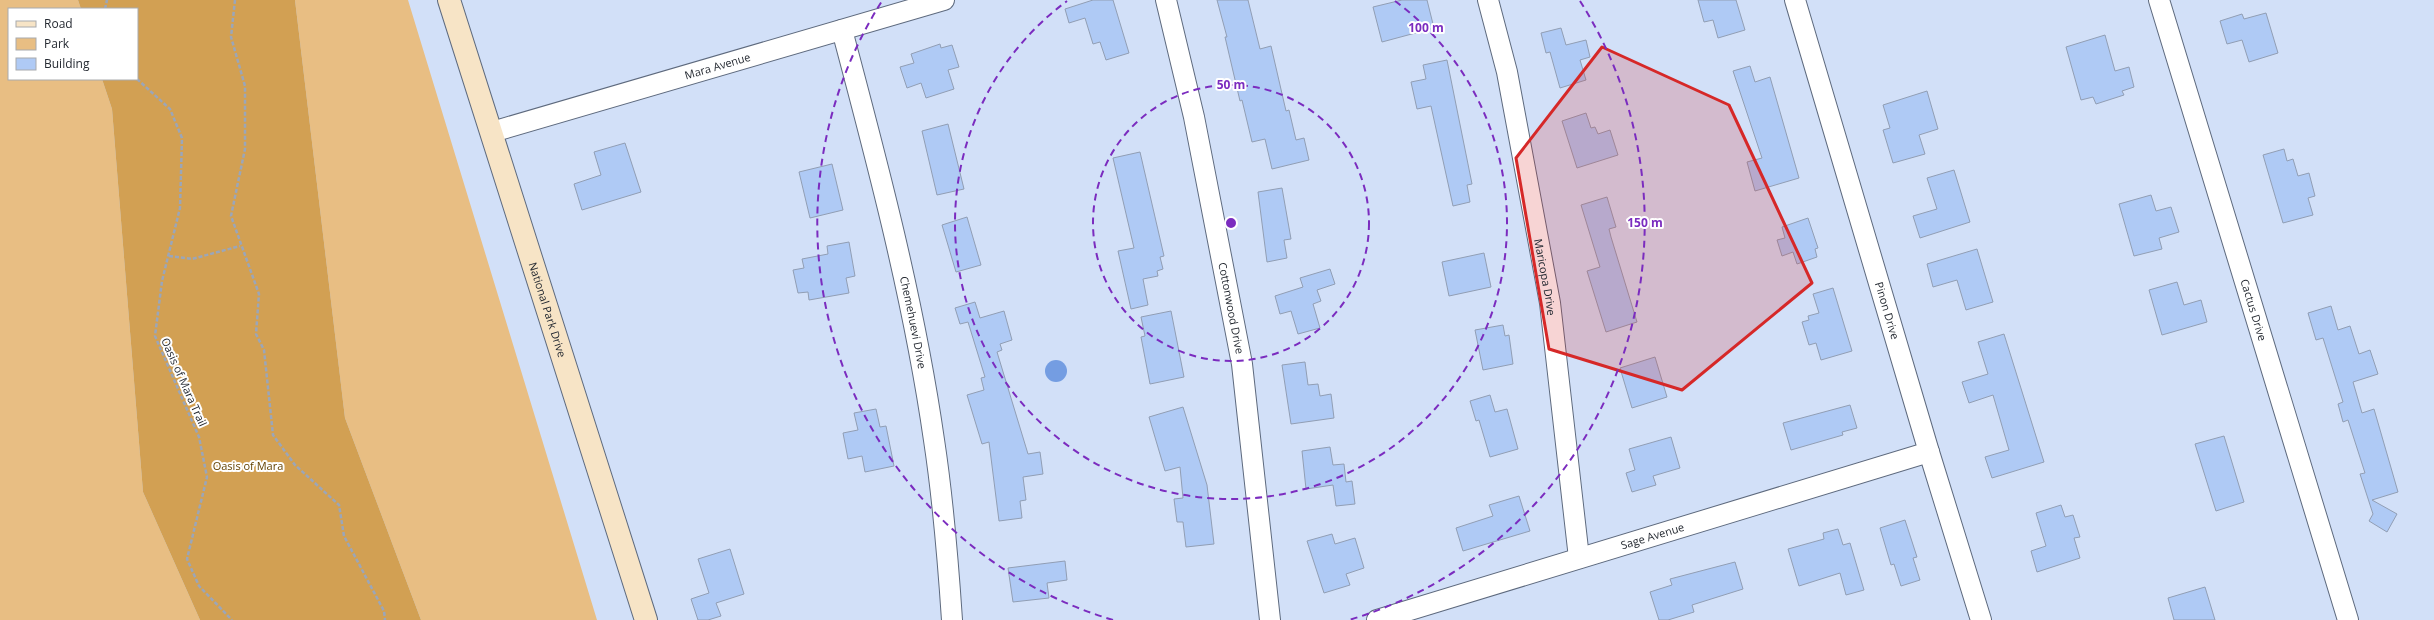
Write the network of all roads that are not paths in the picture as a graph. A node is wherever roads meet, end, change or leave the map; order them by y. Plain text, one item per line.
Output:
1 (449, 0) edge
2 (944, 0) edge
3 (1166, 0) edge
4 (1488, 0) edge
5 (1795, 0) edge
6 (2159, 0) edge
7 (842, 30) junction
8 (492, 132) junction
9 (1929, 452) junction
10 (1579, 558) junction
11 (646, 620) edge
12 (952, 620) edge
13 (1270, 620) edge
14 (1376, 620) edge
15 (1981, 620) edge
16 (2348, 620) edge

1 - 8 street, National Park Drive
2 - 7 street, Mara Avenue
3 - 13 street, Cottonwood Drive
4 - 10 street, Maricopa Drive
5 - 9 street, Pinon Drive
6 - 16 street, Cactus Drive
7 - 8 street, Mara Avenue
7 - 12 street, Chemehuevi Drive
8 - 11 street, National Park Drive
9 - 10 street, Sage Avenue
9 - 15 street, Pinon Drive
10 - 14 street, Sage Avenue

